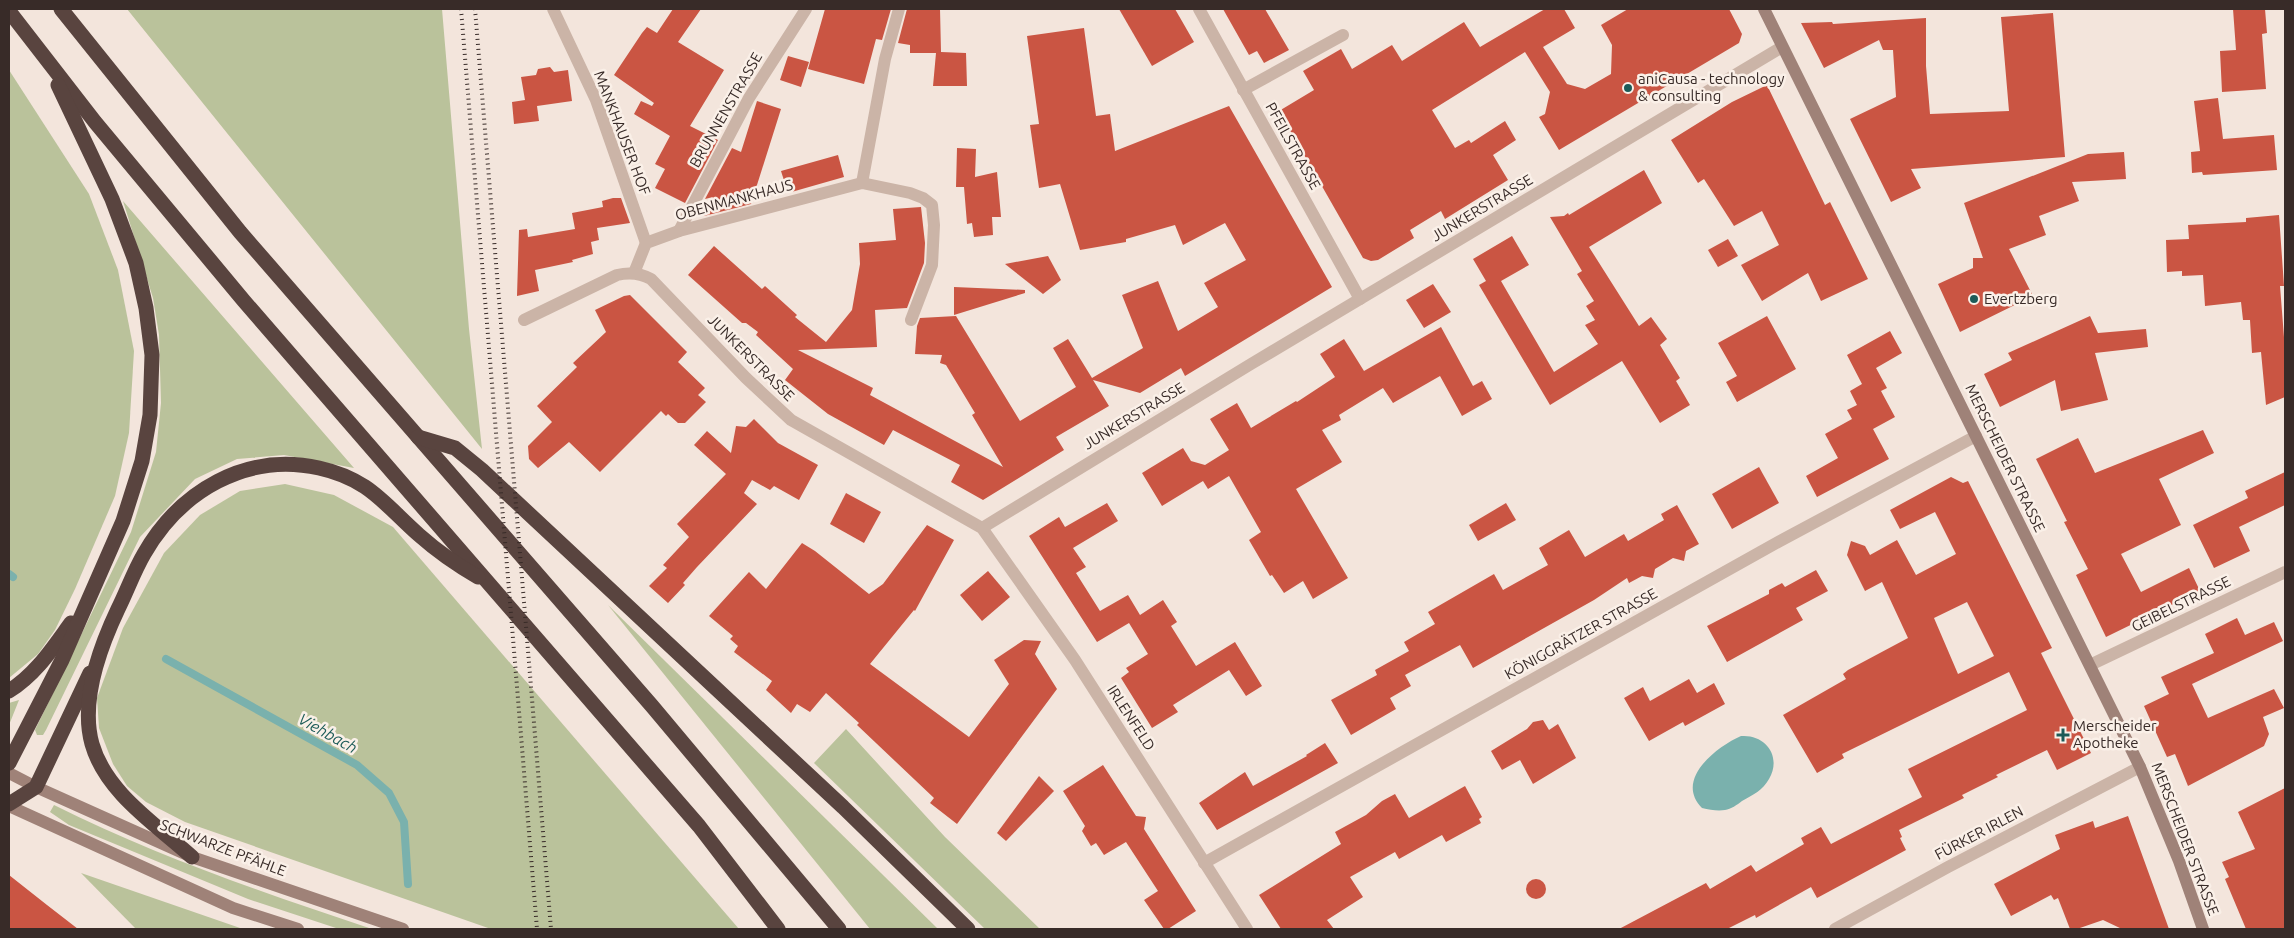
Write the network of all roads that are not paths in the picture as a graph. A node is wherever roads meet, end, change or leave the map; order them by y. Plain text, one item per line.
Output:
1 (61, 9) edge
2 (552, 9) edge
3 (806, 9) edge
4 (899, 9) edge
5 (1198, 9) edge
6 (1764, 9) edge
7 (9, 11) edge
8 (1343, 35) dead end
9 (1782, 47) junction
10 (46, 61) junction
11 (1244, 90) junction
12 (862, 183) junction
13 (679, 231) junction
14 (646, 242) junction
15 (634, 273) junction
16 (1360, 299) junction
17 (524, 320) dead end
18 (910, 320) dead end
19 (1976, 436) junction
20 (418, 437) junction
21 (982, 528) junction
22 (2285, 572) edge
23 (489, 584) junction
24 (88, 599) junction
25 (98, 656) junction
26 (2090, 665) junction
27 (9, 691) edge
28 (9, 763) edge
29 (2140, 767) junction
30 (9, 773) edge
31 (36, 787) junction
32 (9, 805) edge
33 (192, 857) junction
34 (1204, 863) junction
35 (298, 929) edge
36 (403, 929) edge
37 (778, 929) edge
38 (840, 929) edge
39 (968, 929) edge
40 (1247, 929) edge
41 (1835, 929) edge
42 (2203, 929) edge

1 - 20 highway
2 - 14 street, MANKHAUSER HOF
3 - 13 street, BRUNNENSTRASSE
4 - 12 street
5 - 11 street, PFEILSTRASSE
6 - 9 main road, MERSCHEIDER STRASSE
7 - 10 highway
8 - 11 street
9 - 16 street, JUNKERSTRASSE
9 - 19 main road, MERSCHEIDER STRASSE
10 - 23 highway
10 - 24 highway
11 - 16 street, PFEILSTRASSE
12 - 13 street, OBENMANKHAUS
12 - 18 street, OBENMANKHAUS
13 - 14 street, OBENMANKHAUS
14 - 15 street
15 - 17 street
15 - 21 street, JUNKERSTRASSE
16 - 21 street, JUNKERSTRASSE
19 - 26 main road, MERSCHEIDER STRASSE
19 - 34 street, KÖNIGGRÄTZER STRASSE
20 - 38 highway
20 - 39 highway
21 - 34 street, IRLENFELD
22 - 26 street, GEIBELSTRASSE
23 - 25 highway
23 - 37 highway
24 - 27 highway
24 - 28 highway
25 - 31 highway
25 - 33 highway
26 - 29 main road, MERSCHEIDER STRASSE
29 - 41 street, FÜRKER IRLEN
29 - 42 main road, MERSCHEIDER STRASSE
30 - 31 main road, SCHWARZE PFÄHLE
31 - 32 highway
31 - 33 main road, SCHWARZE PFÄHLE
32 - 35 main road
33 - 36 main road, SCHWARZE PFÄHLE
34 - 40 street, IRLENFELD

